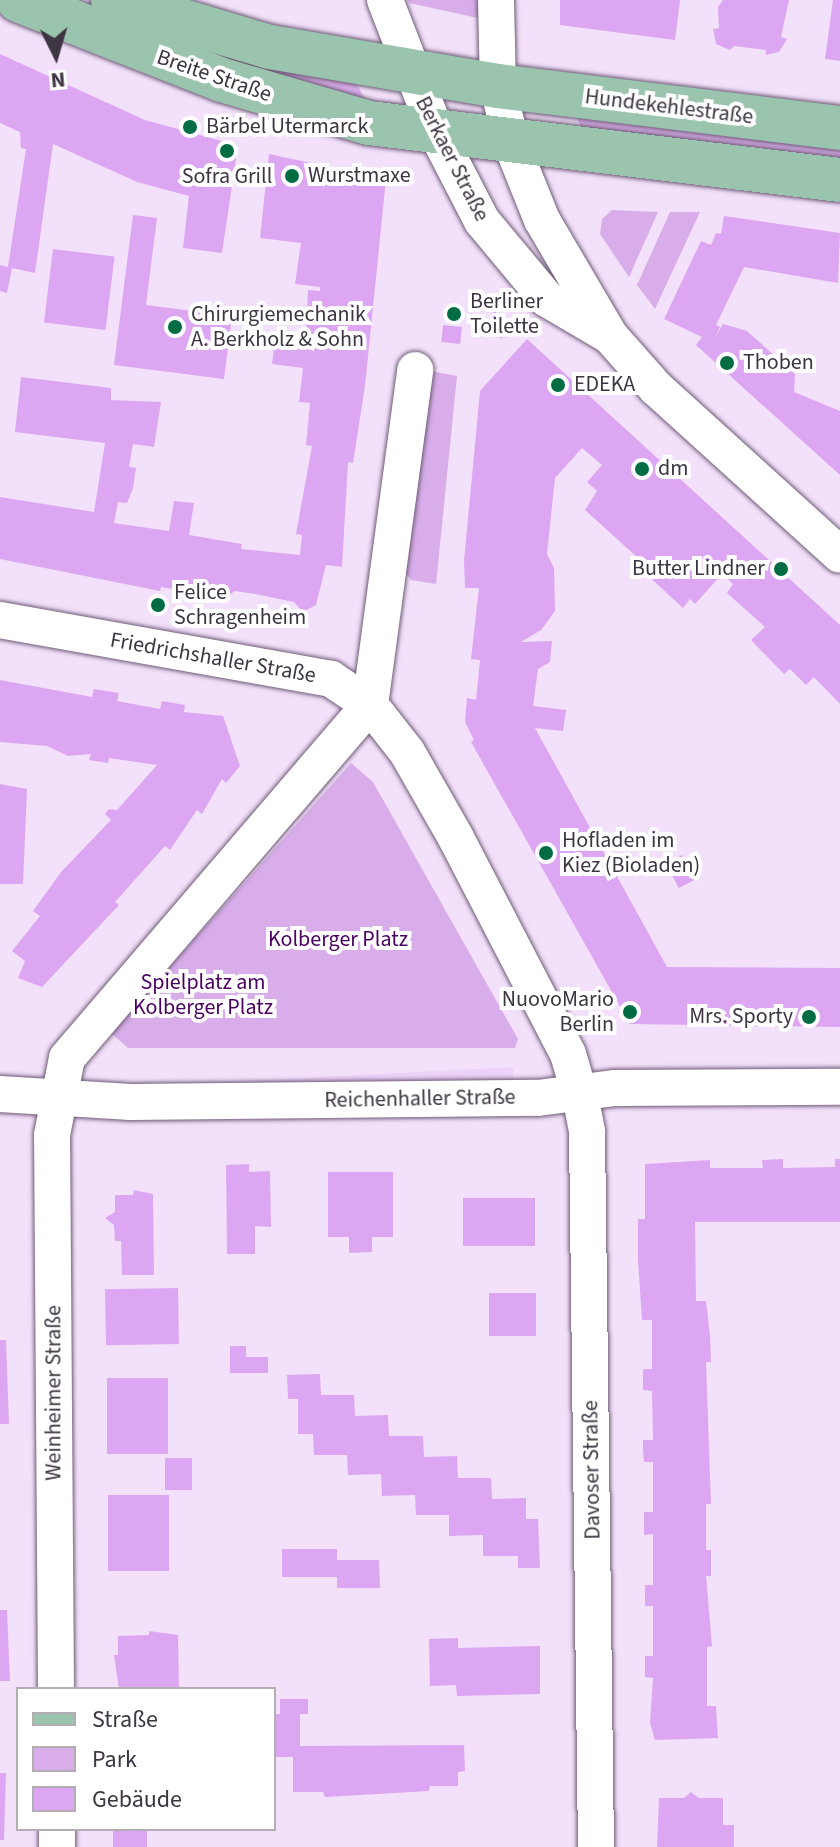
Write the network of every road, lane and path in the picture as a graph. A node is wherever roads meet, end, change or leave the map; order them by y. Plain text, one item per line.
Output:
1 (113, 0) edge
2 (385, 0) edge
3 (496, 0) edge
4 (39, 4) edge
5 (408, 69) junction
6 (498, 86) junction
7 (840, 128) edge
8 (437, 134) junction
9 (511, 143) junction
10 (840, 180) edge
11 (610, 336) junction
12 (415, 370) dead end
13 (840, 555) edge
14 (0, 620) edge
15 (370, 705) junction
16 (840, 1087) edge
17 (0, 1094) edge
18 (580, 1095) junction
19 (59, 1098) junction
20 (56, 1687) edge
21 (596, 1847) edge

1 - 5 main road, Breite Straße
2 - 5 street, Berkaer Straße
3 - 6 street, Berkaer Straße
4 - 8 main road, Breite Straße
5 - 6 main road, Breite Straße
5 - 8 street, Berkaer Straße
6 - 7 main road, Hundekehlestraße
6 - 9 street, Berkaer Straße
8 - 9 main road, Breite Straße
8 - 11 street, Berkaer Straße
9 - 10 main road
9 - 11 street, Berkaer Straße
11 - 13 street, Berkaer Straße
12 - 15 street
14 - 15 street, Friedrichshaller Straße
15 - 18 street
15 - 19 street
16 - 18 street, Reichenhaller Straße
17 - 19 street, Reichenhaller Straße
18 - 19 street, Reichenhaller Straße
18 - 21 street, Davoser Straße
19 - 20 street, Weinheimer Straße

